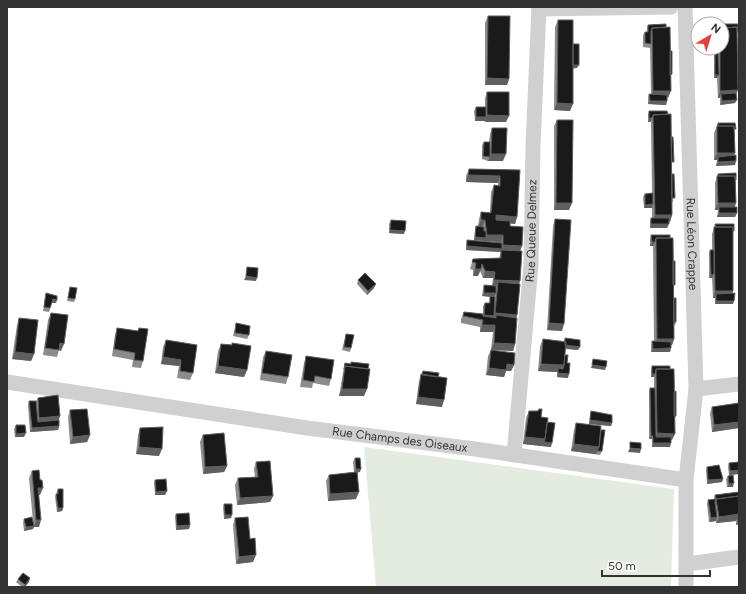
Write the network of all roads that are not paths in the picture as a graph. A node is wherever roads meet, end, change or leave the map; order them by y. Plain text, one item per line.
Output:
1 (671, 7) edge
2 (685, 7) edge
3 (539, 8) edge
4 (7, 382) edge
5 (739, 384) edge
6 (696, 389) junction
7 (514, 455) junction
8 (686, 480) junction
9 (739, 557) edge
10 (687, 564) junction
11 (686, 587) edge

1 - 3 street
2 - 6 street, Rue Léon Crappe
3 - 7 street, Rue Queue Delmez
4 - 7 street, Rue Champs des Oiseaux
5 - 6 street
6 - 8 street, Rue Léon Crappe
7 - 8 street, Rue Champs des Oiseaux
8 - 10 street
9 - 10 street
10 - 11 street

